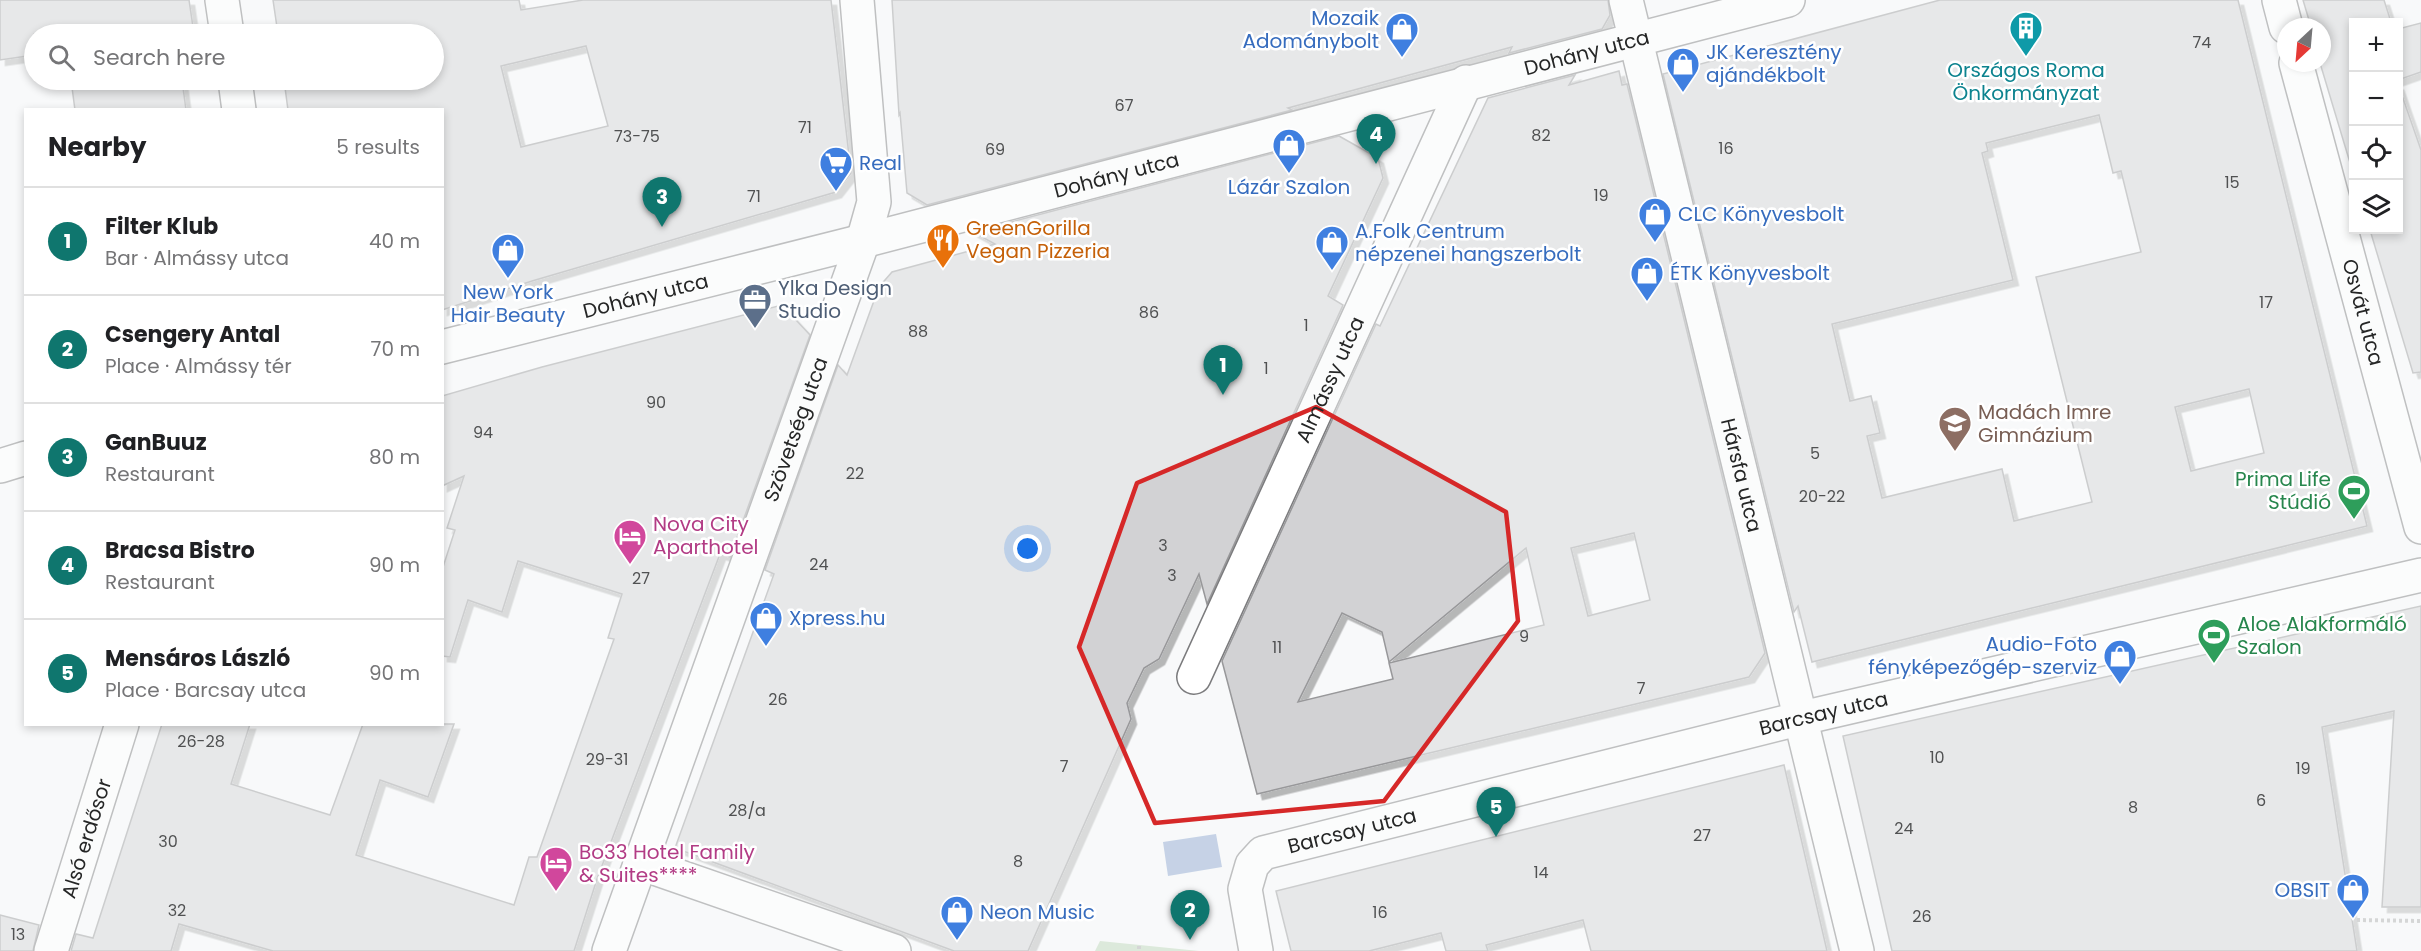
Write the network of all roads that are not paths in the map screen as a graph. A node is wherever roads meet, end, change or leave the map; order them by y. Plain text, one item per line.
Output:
1 (222, 0) edge
2 (857, 0) edge
3 (1626, 0) edge
4 (1788, 0) edge
5 (2279, 0) edge
6 (2284, 18) edge
7 (226, 24) edge
8 (1636, 40) junction
9 (2298, 72) edge
10 (1466, 82) junction
11 (236, 90) edge
12 (239, 108) edge
13 (863, 241) junction
14 (444, 346) edge
15 (24, 459) edge
16 (0, 466) edge
17 (2421, 527) edge
18 (2421, 575) edge
19 (1194, 676) dead end
20 (1802, 718) junction
21 (121, 726) edge
22 (640, 863) junction
23 (51, 951) edge
24 (609, 951) edge
25 (894, 951) edge
26 (1256, 951) edge
27 (1857, 951) edge

1 - 7 street
2 - 13 street, Szövetség utca
3 - 8 street, Hársfa utca
4 - 8 street, Dohány utca
5 - 6 street
8 - 10 street, Dohány utca
8 - 20 street, Hársfa utca
9 - 17 street, Osvát utca
10 - 13 street, Dohány utca
10 - 19 street, Almássy utca
11 - 12 street
13 - 14 street, Dohány utca
13 - 22 street, Szövetség utca
15 - 16 street
18 - 20 street, Barcsay utca
20 - 26 street, Barcsay utca
20 - 27 street, Hársfa utca
21 - 23 street, Alsó erdősor
22 - 24 street, Szövetség utca
22 - 25 street

